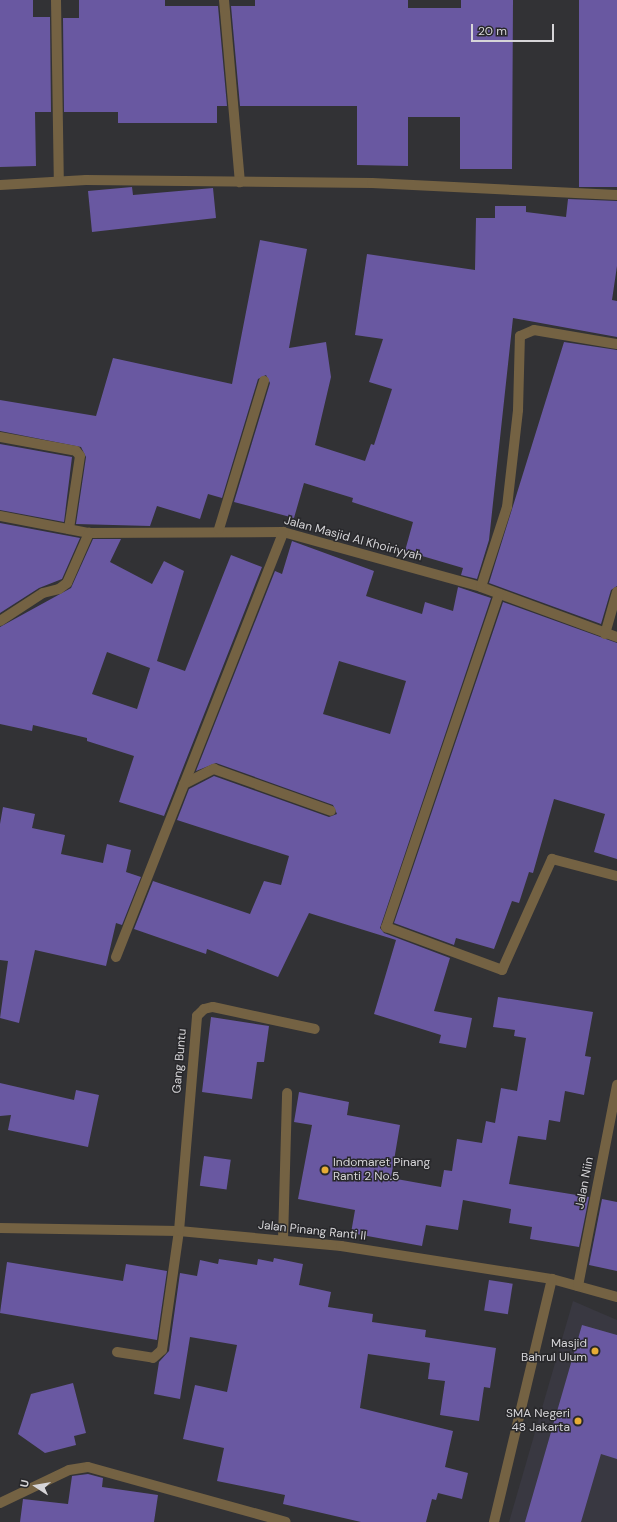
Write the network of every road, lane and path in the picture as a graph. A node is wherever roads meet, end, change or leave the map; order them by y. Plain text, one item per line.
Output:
1 (56, 0) edge
2 (224, 0) edge
3 (59, 181) junction
4 (240, 182) junction
5 (0, 184) edge
6 (617, 195) edge
7 (617, 344) edge
8 (264, 381) dead end
9 (0, 436) edge
10 (0, 516) edge
11 (69, 529) junction
12 (219, 529) junction
13 (283, 532) junction
14 (89, 533) junction
15 (481, 587) junction
16 (617, 592) edge
17 (499, 594) junction
18 (0, 621) edge
19 (605, 634) junction
20 (617, 638) edge
21 (184, 784) junction
22 (331, 811) dead end
23 (617, 876) edge
24 (116, 957) dead end
25 (315, 1028) dead end
26 (617, 1085) edge
27 (287, 1093) dead end
28 (0, 1228) edge
29 (179, 1231) junction
30 (283, 1240) junction
31 (552, 1279) junction
32 (578, 1286) junction
33 (617, 1297) edge
34 (117, 1352) dead end
35 (0, 1503) edge
36 (286, 1522) edge
37 (494, 1522) edge

1 - 3 street
2 - 4 street
3 - 4 street
3 - 5 street
4 - 6 street
7 - 15 street
8 - 12 street
9 - 11 street
10 - 11 street, Jalan Masjid Al Khoiriyyah
11 - 14 street, Jalan Masjid Al Khoiriyyah
12 - 13 street, Jalan Masjid Al Khoiriyyah
12 - 14 street, Jalan Masjid Al Khoiriyyah
13 - 15 street, Jalan Masjid Al Khoiriyyah
13 - 21 street
14 - 18 street
15 - 17 street, Jalan Masjid Al Khoiriyyah
16 - 19 street
17 - 19 street, Jalan Masjid Al Khoiriyyah
17 - 23 street
19 - 20 street, Jalan Masjid Al Khoiriyyah
21 - 22 street
21 - 24 street
25 - 29 street, Gang Buntu
26 - 32 street, Jalan Niin
27 - 30 street
28 - 29 street, Jalan Pinang Ranti II
29 - 30 street, Jalan Pinang Ranti II
29 - 34 street
30 - 31 street, Jalan Pinang Ranti II
31 - 32 street, Jalan Pinang Ranti II
31 - 37 street
32 - 33 street, Jalan Pinang Ranti II
35 - 36 street

